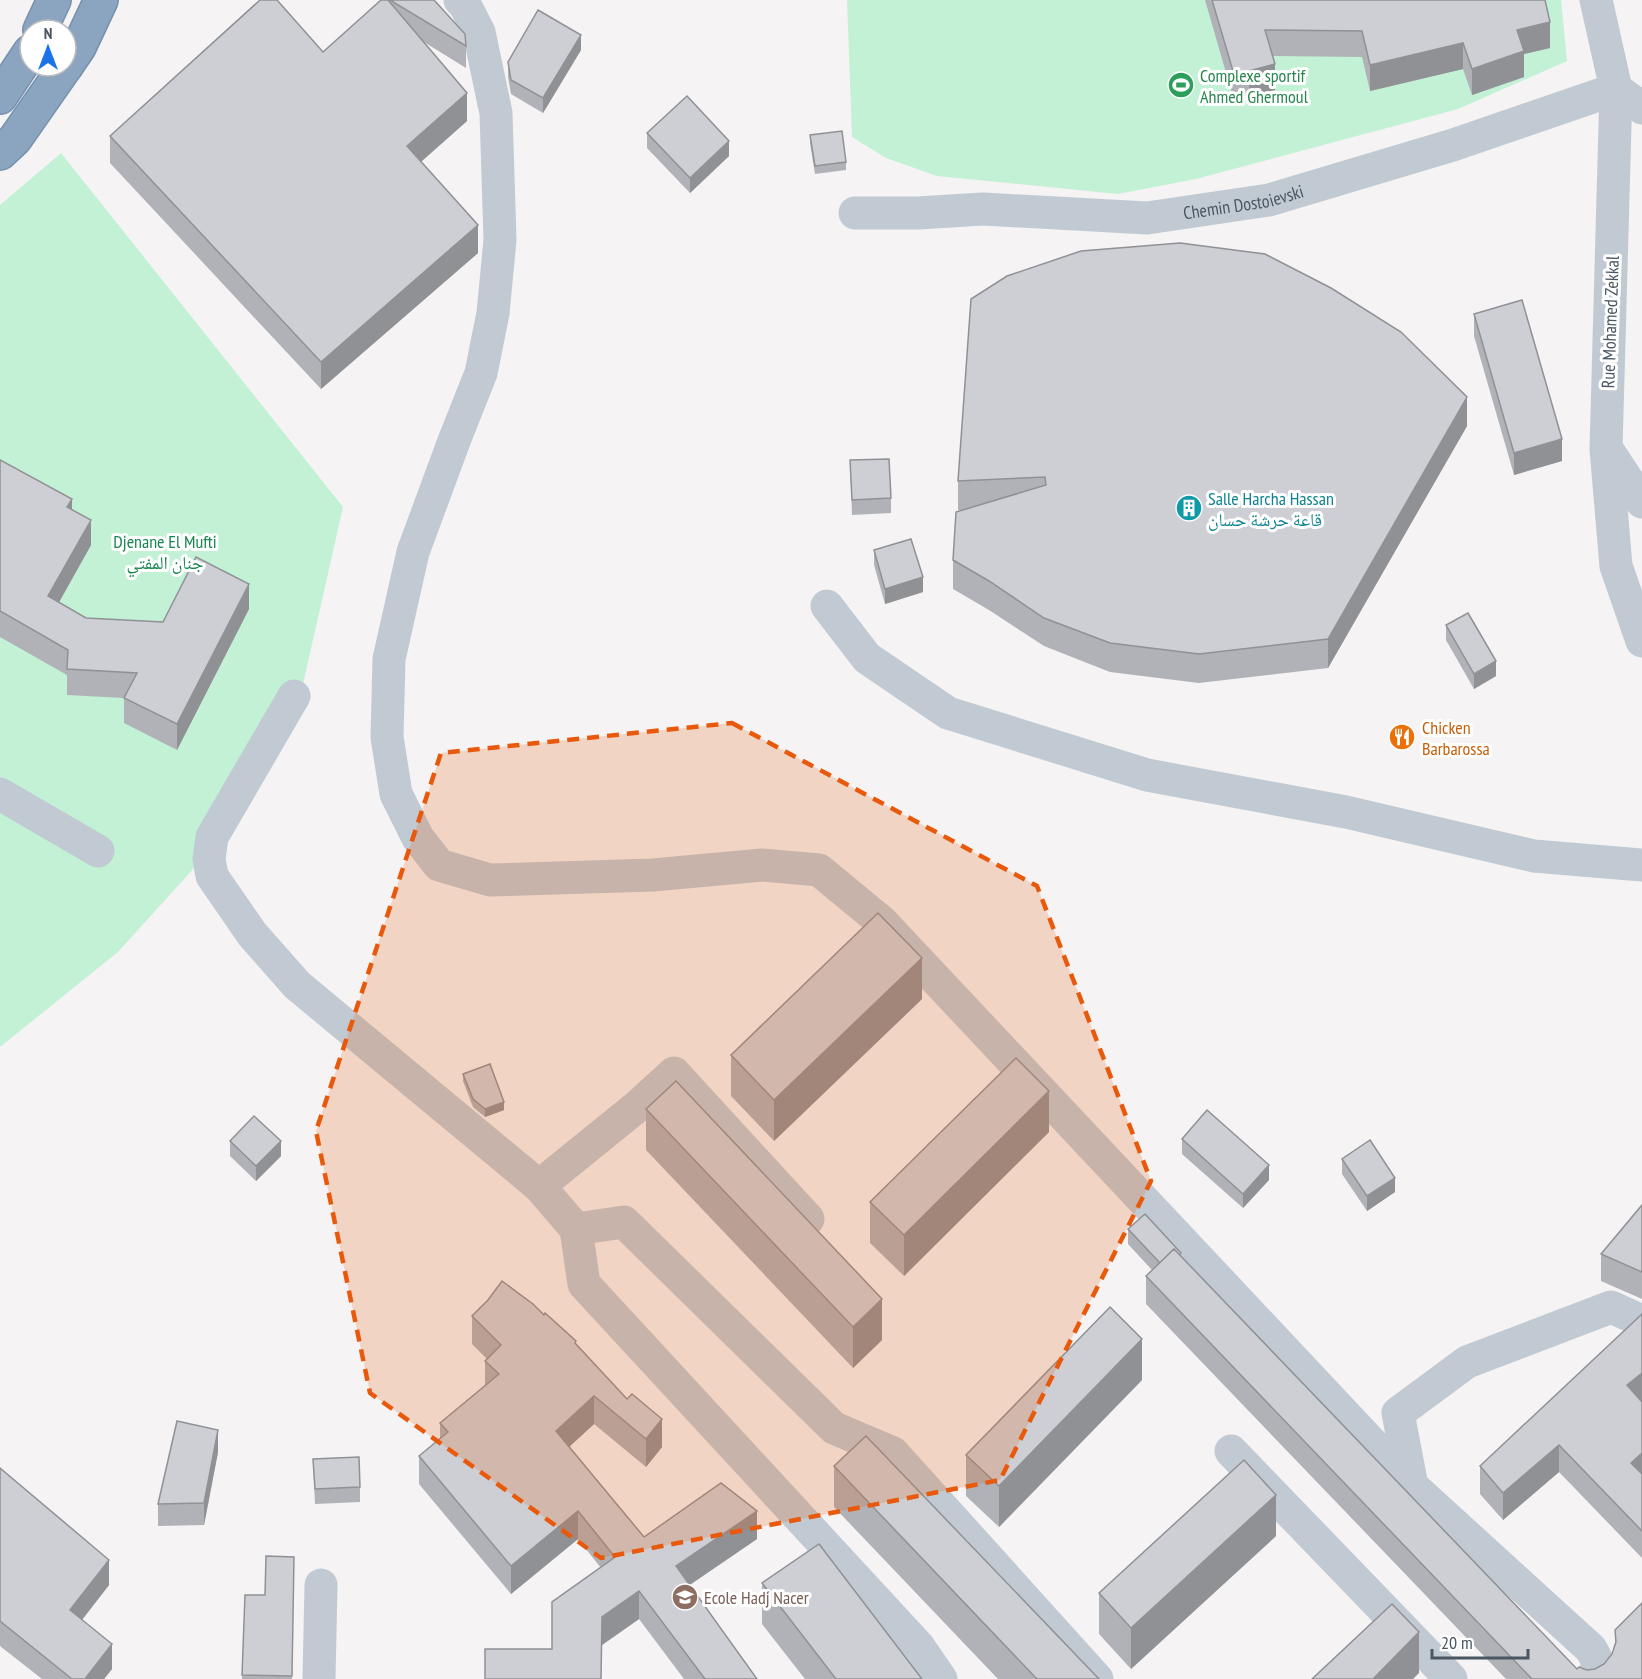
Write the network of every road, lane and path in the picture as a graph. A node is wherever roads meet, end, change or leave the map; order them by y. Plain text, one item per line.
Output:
1 (54, 0) edge
2 (101, 0) edge
3 (460, 0) edge
4 (1596, 0) edge
5 (46, 18) edge
6 (78, 48) edge
7 (18, 70) edge
8 (58, 78) edge
9 (1616, 89) junction
10 (0, 97) edge
11 (1642, 108) edge
12 (0, 153) edge
13 (855, 213) dead end
14 (1606, 449) junction
15 (1642, 502) edge
16 (827, 606) dead end
17 (1642, 641) edge
18 (294, 696) dead end
19 (0, 794) edge
20 (98, 851) dead end
21 (1642, 865) edge
22 (539, 1186) junction
23 (808, 1219) edge
24 (576, 1229) junction
25 (1642, 1321) edge
26 (1231, 1451) dead end
27 (1412, 1486) junction
28 (321, 1586) dead end
29 (320, 1679) edge
30 (941, 1679) edge
31 (1097, 1679) edge
32 (1451, 1679) edge
33 (1590, 1679) edge

1 - 5 highway
2 - 6 highway
3 - 27 street
4 - 9 street, Rue Mohamed Zekkal
7 - 10 highway
8 - 12 highway
9 - 11 street
9 - 13 street, Chemin Dostoievski
9 - 14 street, Rue Mohamed Zekkal
14 - 15 street
14 - 17 street, Rue Mohamed Zekkal
16 - 21 street
18 - 22 street
19 - 20 street
22 - 23 street
22 - 24 street
24 - 30 street
24 - 31 street
25 - 27 street
26 - 32 street
27 - 33 street
28 - 29 street

